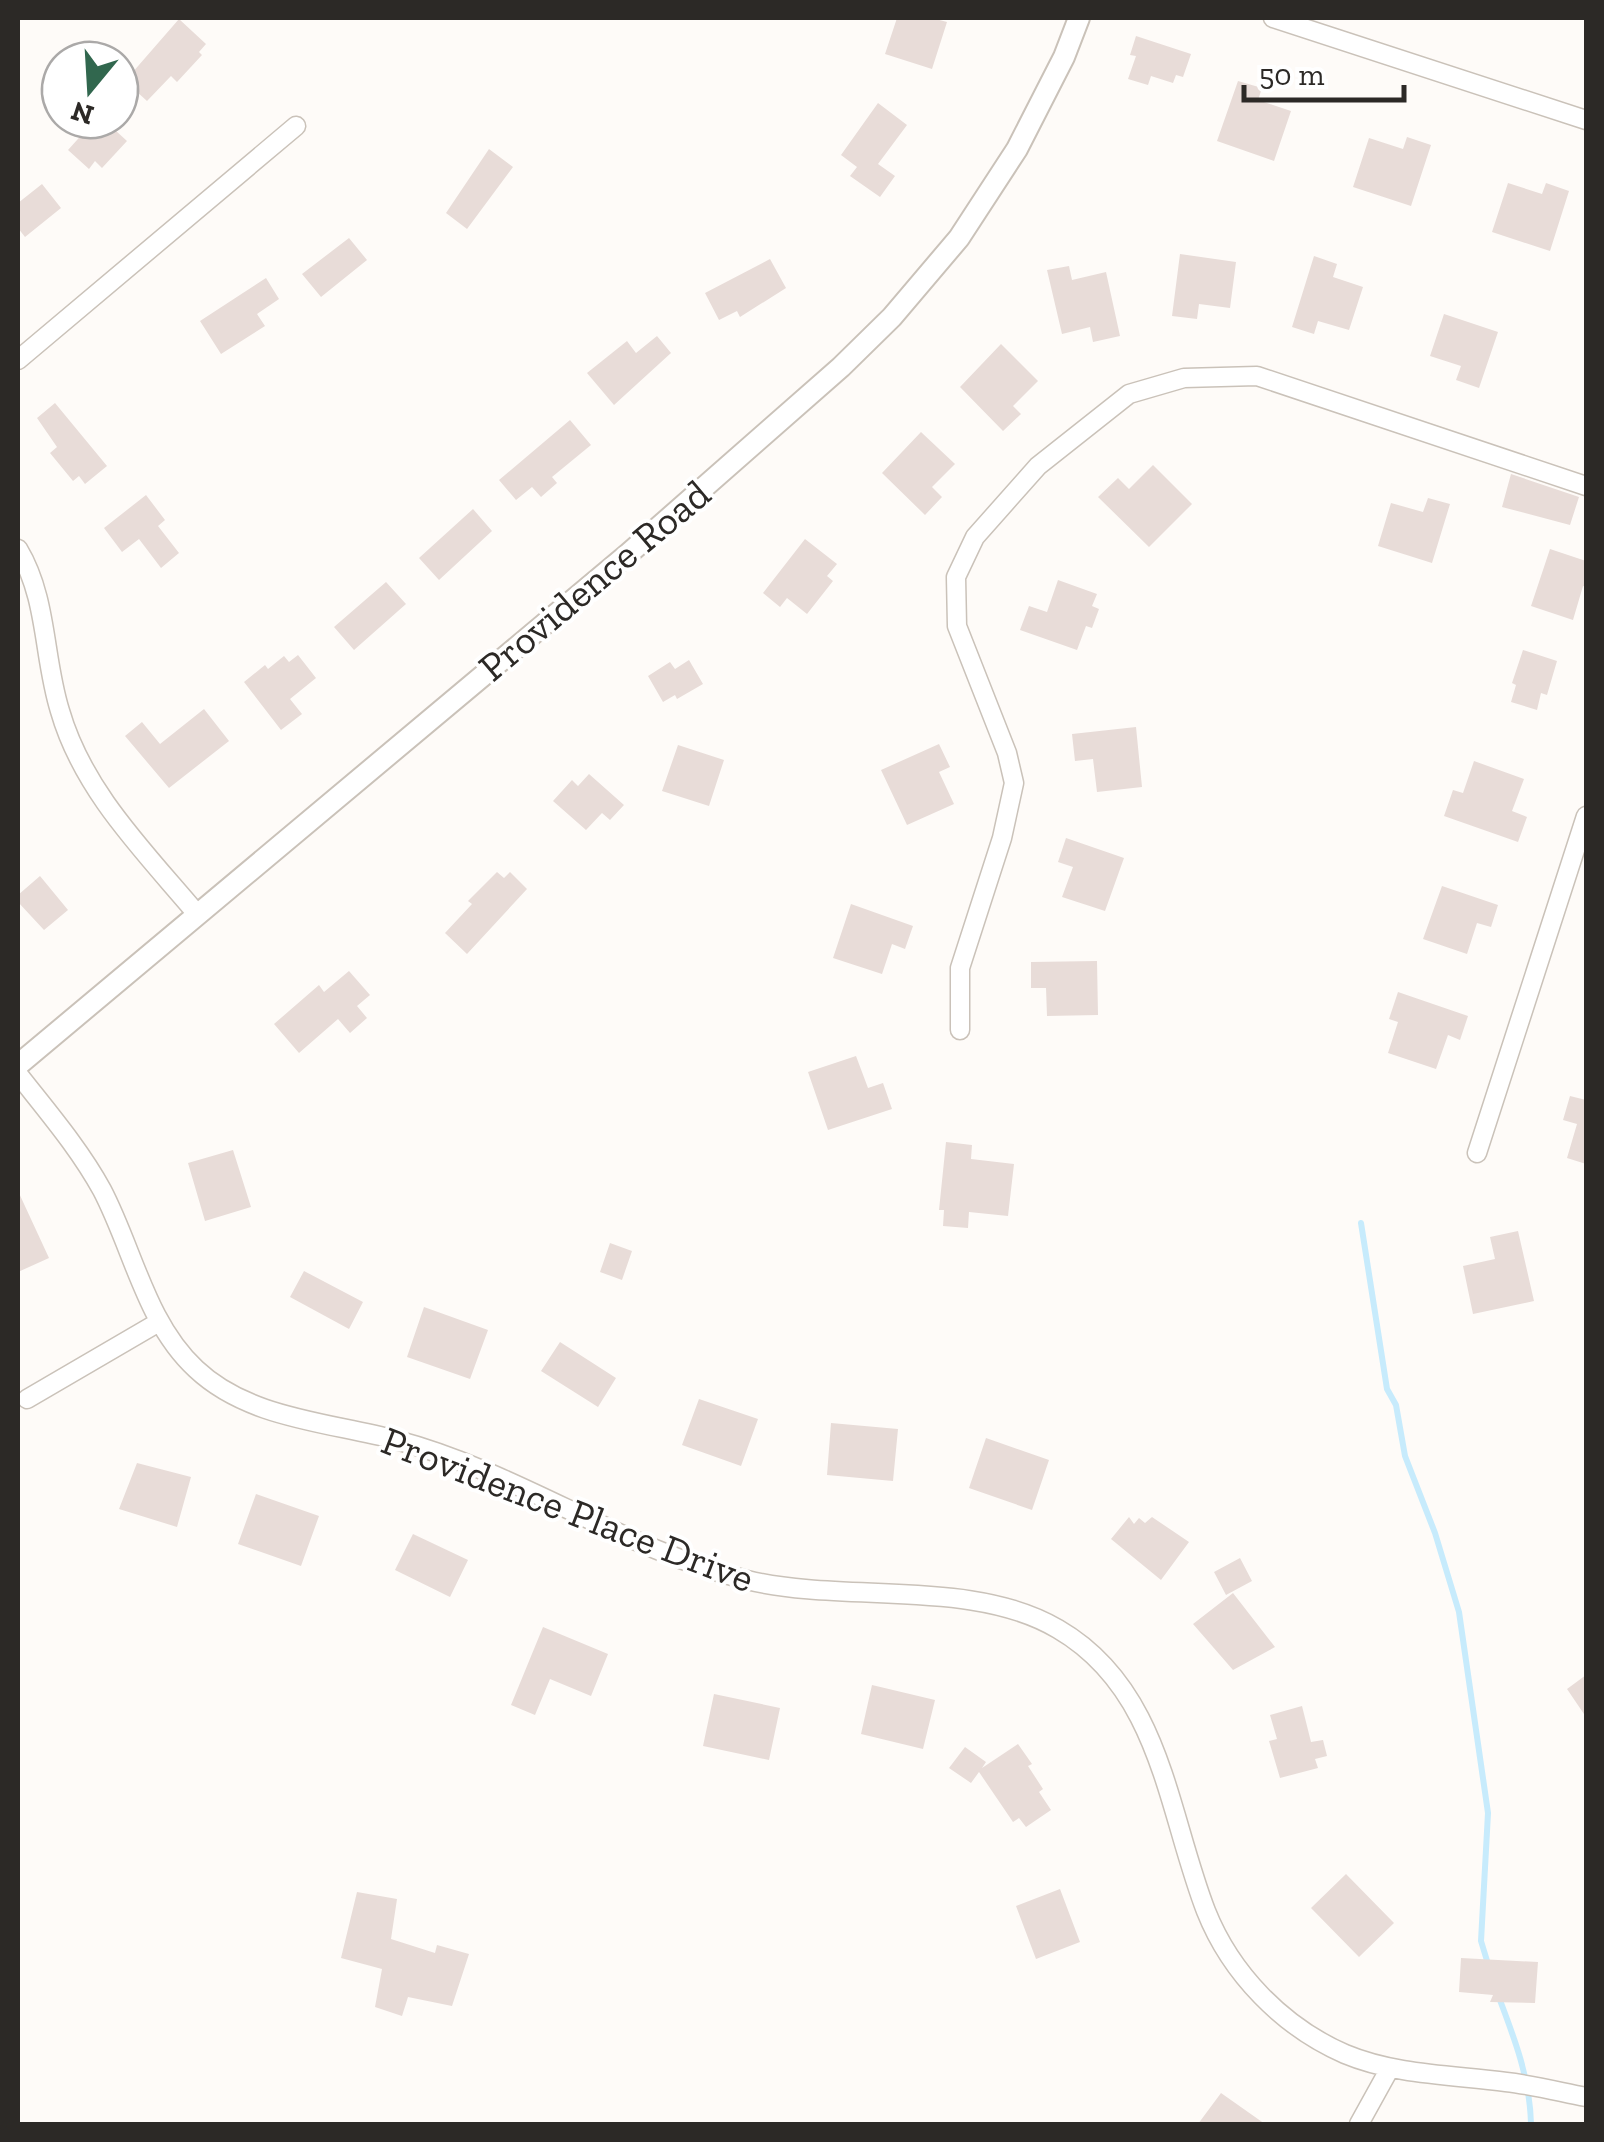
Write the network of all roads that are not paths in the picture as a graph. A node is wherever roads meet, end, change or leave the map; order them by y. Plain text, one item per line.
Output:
1 (1079, 18) edge
2 (1273, 18) edge
3 (1586, 120) edge
4 (296, 126) dead end
5 (18, 360) edge
6 (1586, 486) edge
7 (18, 548) edge
8 (1586, 816) edge
9 (197, 914) junction
10 (960, 1030) dead end
11 (18, 1064) edge
12 (18, 1074) edge
13 (1476, 1153) dead end
14 (160, 1322) junction
15 (27, 1399) dead end
16 (1390, 2068) junction
17 (1586, 2098) edge
18 (1359, 2124) edge

1 - 9 street, Providence Road
2 - 3 street
4 - 5 street
6 - 10 street
7 - 9 street
8 - 13 street
9 - 11 street, Providence Road
12 - 14 street, Providence Place Drive
14 - 15 street
14 - 16 street, Providence Place Drive
16 - 17 street, Providence Place Drive
16 - 18 street

